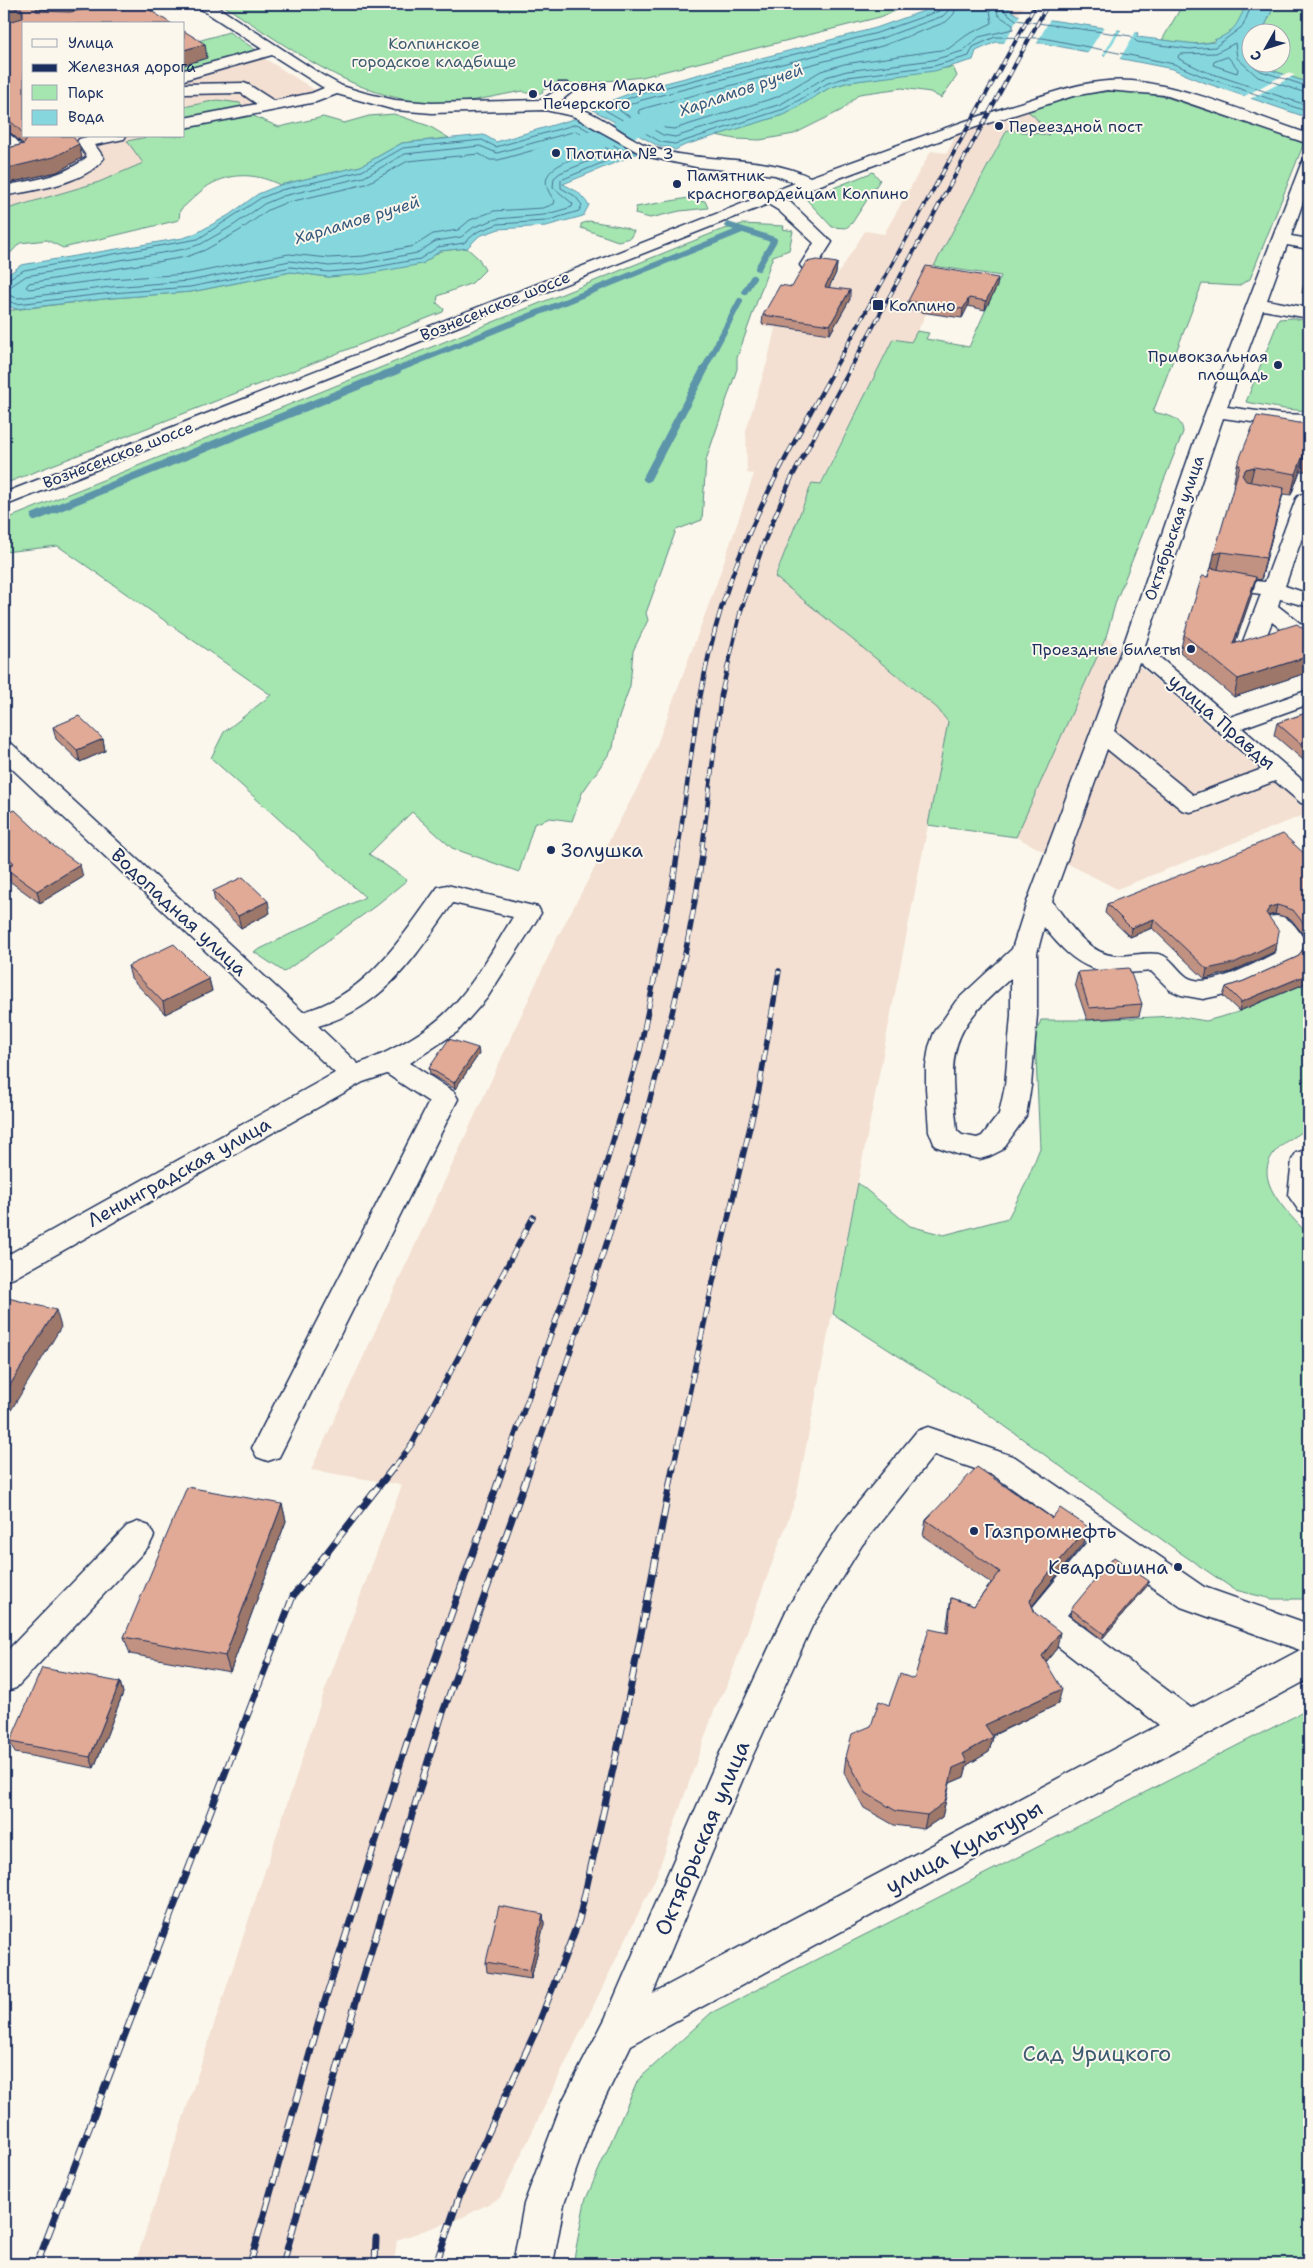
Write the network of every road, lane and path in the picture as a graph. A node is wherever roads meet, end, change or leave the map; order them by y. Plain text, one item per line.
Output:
1 (158, 4) edge
2 (203, 4) edge
3 (58, 22) edge
4 (274, 50) junction
5 (185, 75) edge
6 (563, 86) dead end
7 (337, 89) junction
8 (185, 90) edge
9 (545, 105) junction
10 (271, 106) junction
11 (185, 123) edge
12 (8, 132) edge
13 (81, 139) edge
14 (1309, 139) edge
15 (4, 158) edge
16 (1309, 164) edge
17 (809, 183) junction
18 (4, 191) edge
19 (769, 198) junction
20 (1280, 239) junction
21 (1309, 244) edge
22 (809, 264) edge
23 (1257, 304) junction
24 (1309, 313) edge
25 (1216, 411) junction
26 (1309, 421) edge
27 (4, 500) edge
28 (1299, 502) edge
29 (1236, 584) edge
30 (1309, 601) edge
31 (1273, 605) junction
32 (1309, 606) edge
33 (1309, 640) edge
34 (1253, 644) edge
35 (1134, 646) junction
36 (1309, 697) edge
37 (1226, 726) junction
38 (1102, 733) junction
39 (4, 749) edge
40 (1278, 771) junction
41 (1309, 798) edge
42 (1039, 902) junction
43 (1278, 923) dead end
44 (1024, 953) junction
45 (298, 1023) junction
46 (390, 1063) junction
47 (354, 1075) junction
48 (1309, 1159) edge
49 (1309, 1203) edge
50 (4, 1270) edge
51 (268, 1448) dead end
52 (138, 1536) dead end
53 (1109, 1540) junction
54 (1309, 1639) edge
55 (1309, 1662) edge
56 (4, 1677) edge
57 (1189, 1726) junction
58 (618, 2032) junction
59 (533, 2264) edge

1 - 3 street
2 - 4 street
4 - 5 street
4 - 7 street
6 - 9 street
7 - 9 street
7 - 10 street
8 - 10 street
9 - 17 street
10 - 11 street
12 - 15 street
13 - 18 street
14 - 17 street, Вознесенское шоссе
16 - 20 street
17 - 19 street, Вознесенское шоссе
19 - 22 street
19 - 27 street, Вознесенское шоссе
20 - 21 street
20 - 23 street
23 - 24 street
23 - 25 street
25 - 26 street
25 - 35 street, Октябрьская улица
28 - 31 street
29 - 31 street
30 - 31 street
31 - 32 street
31 - 33 street
31 - 34 street
35 - 37 street, улица Правды
35 - 38 street, Октябрьская улица
36 - 37 street
37 - 40 street, улица Правды
38 - 40 street
38 - 42 street, Октябрьская улица
39 - 45 street, Водопадная улица
40 - 41 street, улица Правды
42 - 43 street
42 - 44 street, Октябрьская улица
44 - 44 street, Октябрьская улица
45 - 46 street, Ленинградская улица
45 - 47 street, Водопадная улица
46 - 47 street, Ленинградская улица
46 - 51 street
47 - 50 street, Ленинградская улица
48 - 49 street
52 - 56 street
53 - 54 street
53 - 57 street
53 - 58 street, Октябрьская улица
55 - 57 street, улица Культуры
57 - 58 street, улица Культуры
58 - 59 street, Октябрьская улица

